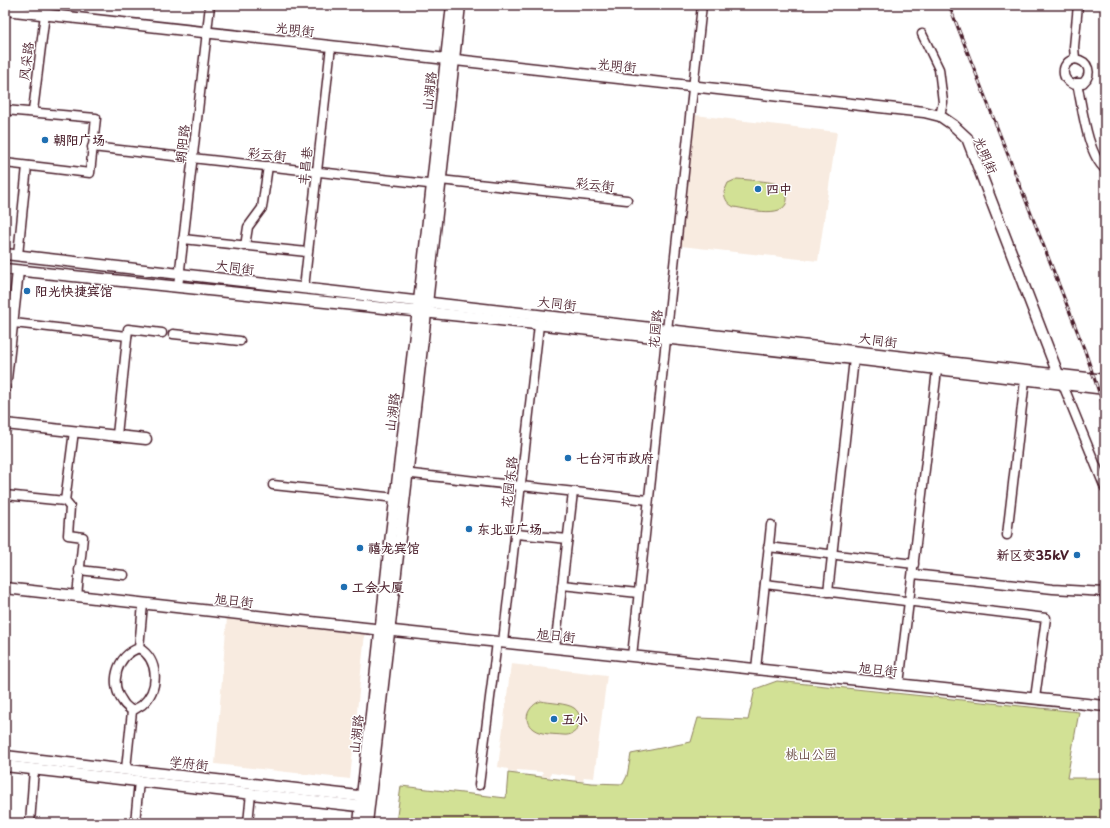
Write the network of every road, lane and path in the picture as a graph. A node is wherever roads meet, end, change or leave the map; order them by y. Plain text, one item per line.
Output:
1 (210, 5) edge
2 (452, 5) edge
3 (460, 5) edge
4 (702, 5) edge
5 (1078, 5) edge
6 (5, 10) edge
7 (46, 14) junction
8 (206, 32) junction
9 (922, 34) dead end
10 (331, 46) junction
11 (1076, 59) junction
12 (449, 60) junction
13 (1077, 83) junction
14 (693, 87) junction
15 (5, 110) edge
16 (33, 111) junction
17 (940, 116) junction
18 (92, 147) junction
19 (192, 158) junction
20 (5, 163) edge
21 (27, 166) junction
22 (268, 166) junction
23 (1105, 169) edge
24 (316, 171) junction
25 (437, 183) junction
26 (627, 200) dead end
27 (183, 239) junction
28 (245, 246) junction
29 (307, 252) junction
30 (5, 254) edge
31 (18, 255) junction
32 (5, 269) edge
33 (18, 271) junction
34 (179, 273) junction
35 (178, 286) junction
36 (304, 288) junction
37 (423, 302) junction
38 (422, 313) junction
39 (9, 323) edge
40 (540, 325) junction
41 (667, 329) junction
42 (162, 333) dead end
43 (173, 334) dead end
44 (127, 336) junction
45 (666, 339) junction
46 (240, 341) dead end
47 (854, 359) junction
48 (937, 370) junction
49 (1058, 374) junction
50 (1025, 380) junction
51 (1105, 380) edge
52 (1062, 384) junction
53 (5, 388) edge
54 (1105, 389) edge
55 (5, 424) edge
56 (74, 431) junction
57 (117, 435) junction
58 (146, 439) dead end
59 (403, 473) junction
60 (273, 485) dead end
61 (521, 486) junction
62 (1105, 488) edge
63 (573, 492) junction
64 (5, 495) edge
65 (396, 498) junction
66 (648, 500) junction
67 (65, 501) junction
68 (771, 525) dead end
69 (516, 534) junction
70 (1007, 535) dead end
71 (568, 539) junction
72 (768, 547) junction
73 (832, 554) junction
74 (914, 564) junction
75 (79, 570) junction
76 (913, 574) junction
77 (124, 575) dead end
78 (765, 584) junction
79 (562, 585) junction
80 (5, 588) edge
81 (828, 592) junction
82 (1105, 592) edge
83 (638, 593) junction
84 (77, 596) junction
85 (909, 602) junction
86 (143, 604) junction
87 (384, 630) junction
88 (500, 642) junction
89 (138, 648) junction
90 (555, 648) junction
91 (632, 656) junction
92 (756, 669) junction
93 (899, 684) junction
94 (1035, 698) junction
95 (1105, 706) edge
96 (132, 711) junction
97 (5, 756) edge
98 (5, 766) edge
99 (34, 769) junction
100 (126, 769) junction
101 (175, 780) junction
102 (140, 781) junction
103 (480, 785) dead end
104 (251, 793) junction
105 (365, 802) junction
106 (30, 823) edge
107 (135, 823) edge
108 (248, 823) edge
109 (359, 823) edge
110 (367, 823) edge

1 - 8 street, 朝阳路
2 - 12 main road, 山湖路
3 - 12 main road, 山湖路
4 - 14 street, 花园路
5 - 11 street
6 - 7 main road, 光明街
7 - 8 main road, 光明街
7 - 16 street, 风采路
8 - 10 main road, 光明街
8 - 19 street, 朝阳路
9 - 17 street
10 - 12 main road, 光明街
10 - 24 street, 丰昌巷
11 - 13 street
11 - 13 street
12 - 14 main road, 光明街
12 - 25 main road, 山湖路
13 - 23 street
14 - 17 main road, 光明街
14 - 41 street, 花园路
15 - 16 street
16 - 18 street
17 - 49 main road, 光明街
18 - 19 street, 彩云街
18 - 21 street
19 - 22 street, 彩云街
19 - 27 street, 朝阳路
20 - 21 street
21 - 31 street
22 - 24 street, 彩云街
22 - 28 street
24 - 25 street, 彩云街
24 - 29 street, 丰昌巷
25 - 26 street, 彩云街
25 - 37 main road, 山湖路
27 - 28 street
27 - 34 street, 朝阳路
28 - 29 street
29 - 36 street, 丰昌巷
30 - 31 main road, 大同街
31 - 34 main road, 大同街
32 - 33 main road, 大同街
33 - 35 main road, 大同街
33 - 39 main road
34 - 35 street, 朝阳路
34 - 36 main road, 大同街
35 - 38 main road, 大同街
36 - 37 main road, 大同街
37 - 38 main road, 山湖路
37 - 41 main road, 大同街
38 - 40 main road, 大同街
38 - 59 main road, 山湖路
39 - 44 street
39 - 53 main road
40 - 45 main road, 大同街
40 - 61 street, 花园东路
41 - 45 street, 花园路
41 - 49 main road, 大同街
42 - 44 street
43 - 46 street
44 - 57 street
45 - 47 main road, 大同街
45 - 66 street, 花园路
47 - 48 main road, 大同街
47 - 73 street
48 - 50 main road, 大同街
48 - 74 street
49 - 51 main road, 大同街
49 - 52 street
50 - 52 main road, 大同街
50 - 70 street
52 - 54 main road, 大同街
52 - 62 street
55 - 56 main road
56 - 57 main road
56 - 67 street
57 - 58 main road
59 - 61 street
59 - 65 main road, 山湖路
59 - 87 main road, 山湖路
60 - 65 street
61 - 63 street
61 - 69 street, 花园东路
63 - 66 street
63 - 71 street
64 - 67 street
65 - 87 main road, 山湖路
66 - 83 street, 花园路
67 - 75 street
68 - 72 street
69 - 71 street
69 - 88 street, 花园东路
71 - 79 street
72 - 73 street
72 - 78 street
73 - 74 street
73 - 81 street
74 - 76 street
75 - 77 street
75 - 84 street
76 - 82 street
76 - 85 street
78 - 81 street
78 - 92 street
79 - 83 street
79 - 90 street
80 - 84 main road, 旭日街
81 - 85 street
83 - 91 street, 花园路
84 - 86 main road, 旭日街
85 - 93 street
85 - 94 street
86 - 87 main road, 旭日街
86 - 89 street
87 - 88 main road, 旭日街
87 - 105 main road, 山湖路
88 - 90 main road, 旭日街
88 - 103 street, 花园东路
89 - 96 street
89 - 96 street
90 - 91 main road, 旭日街
91 - 92 main road, 旭日街
92 - 93 main road, 旭日街
93 - 94 main road, 旭日街
94 - 95 main road, 旭日街
96 - 100 street
97 - 100 main road, 学府街
98 - 99 main road, 学府街
99 - 102 main road, 学府街
99 - 106 street
100 - 101 main road, 学府街
101 - 102 main road, 学府街
101 - 104 main road, 学府街
101 - 105 main road, 学府街
102 - 107 street
104 - 105 main road, 学府街
104 - 108 street
105 - 109 main road, 山湖路
105 - 110 main road, 山湖路

